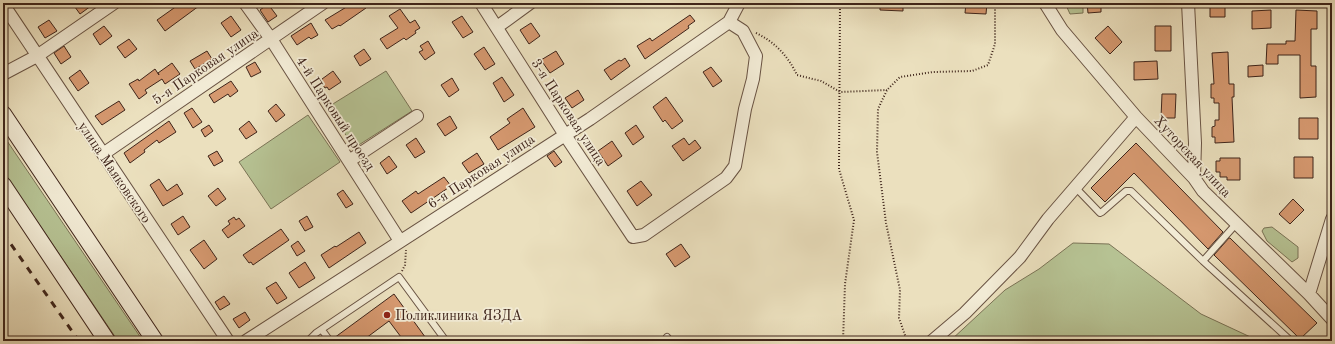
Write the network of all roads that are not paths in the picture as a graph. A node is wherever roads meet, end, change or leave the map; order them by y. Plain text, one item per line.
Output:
1 (114, 3) edge
2 (245, 3) edge
3 (323, 3) edge
4 (481, 3) edge
5 (530, 3) edge
6 (739, 3) edge
7 (1045, 3) edge
8 (1188, 3) edge
9 (3, 4) edge
10 (729, 22) junction
11 (497, 27) junction
12 (271, 39) junction
13 (37, 56) junction
14 (3, 74) edge
15 (3, 114) edge
16 (417, 116) dead end
17 (1136, 117) junction
18 (565, 135) junction
19 (103, 154) junction
20 (349, 161) junction
21 (1194, 178) junction
22 (3, 185) edge
23 (1075, 187) junction
24 (1332, 219) edge
25 (1237, 223) junction
26 (400, 241) junction
27 (1203, 261) junction
28 (1309, 294) junction
29 (1332, 319) edge
30 (322, 330) junction
31 (107, 341) edge
32 (155, 341) edge
33 (228, 341) edge
34 (246, 341) edge
35 (308, 341) edge
36 (330, 341) edge
37 (446, 341) edge
38 (932, 341) edge
39 (1290, 341) edge

1 - 13 street
2 - 12 street, 4-й Парковый проезд
3 - 12 street, 5-я Парковая улица
4 - 11 street, 3-я Парковая улица
5 - 11 street
6 - 10 street
7 - 17 street, Хуторская улица
8 - 21 street
9 - 13 street, улица Маяковского
10 - 18 street, 6-я Парковая улица
10 - 18 street, 3-я Парковая улица
11 - 18 street, 3-я Парковая улица
12 - 19 street, 5-я Парковая улица
12 - 20 street, 4-й Парковый проезд
13 - 14 street
13 - 19 street, улица Маяковского
15 - 32 main road
16 - 20 street
17 - 21 street, Хуторская улица
17 - 23 street
18 - 26 street, 6-я Парковая улица
19 - 33 street, улица Маяковского
20 - 26 street, 4-й Парковый проезд
21 - 25 street, Хуторская улица
22 - 31 main road
23 - 27 lane
23 - 38 street
24 - 28 street
25 - 27 lane
25 - 28 street, Хуторская улица
26 - 34 street, 6-я Парковая улица
27 - 39 lane
28 - 29 street, Хуторская улица
30 - 35 lane
30 - 36 lane
30 - 37 lane

